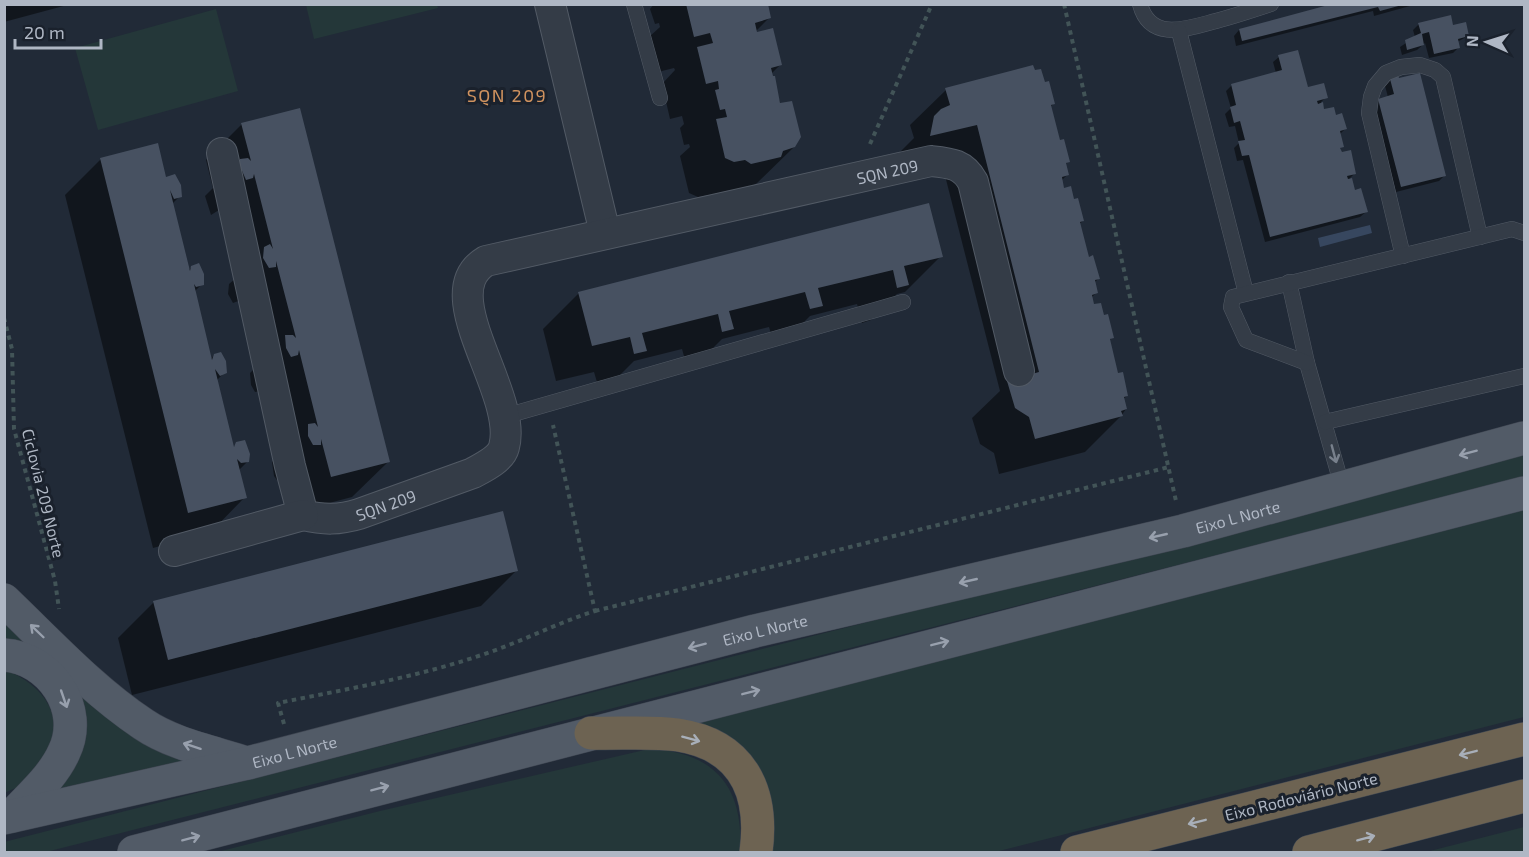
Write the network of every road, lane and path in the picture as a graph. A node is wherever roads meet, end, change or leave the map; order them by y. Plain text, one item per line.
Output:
1 (550, 4) edge
2 (634, 4) edge
3 (932, 4) edge
4 (1064, 4) edge
5 (1140, 4) edge
6 (1271, 4) edge
7 (1179, 32) junction
8 (660, 98) dead end
9 (222, 153) dead end
10 (855, 178) junction
11 (605, 232) junction
12 (1524, 233) edge
13 (1480, 237) junction
14 (1403, 256) junction
15 (1288, 282) junction
16 (1246, 293) junction
17 (903, 302) dead end
18 (4, 318) edge
19 (1307, 363) junction
20 (1019, 371) dead end
21 (1524, 376) edge
22 (549, 404) junction
23 (506, 416) junction
24 (1325, 422) junction
25 (1524, 438) edge
26 (1168, 467) junction
27 (1342, 486) junction
28 (1524, 493) edge
29 (303, 515) junction
30 (1183, 531) junction
31 (174, 551) dead end
32 (4, 600) edge
33 (595, 611) junction
34 (60, 614) dead end
35 (4, 655) edge
36 (591, 733) junction
37 (1524, 739) edge
38 (291, 752) junction
39 (248, 763) junction
40 (1524, 796) edge
41 (8, 817) edge
42 (134, 852) edge
43 (756, 852) edge
44 (1077, 852) edge
45 (1309, 852) edge

1 - 11 street
2 - 8 lane
3 - 10 path
4 - 26 path
5 - 7 lane
6 - 7 lane
7 - 16 lane
9 - 29 street
10 - 11 street, SQN 209
10 - 20 street, SQN 209
11 - 23 street, SQN 209
12 - 13 lane
13 - 14 lane
13 - 14 lane
14 - 15 lane
15 - 16 lane
15 - 19 lane
16 - 19 lane
17 - 22 lane
18 - 34 path, Ciclovia 209 Norte
19 - 24 lane
21 - 24 lane
22 - 23 lane
22 - 33 path
23 - 29 street, SQN 209
24 -> 27 lane
25 -> 27 main road, Eixo L Norte
26 - 30 path
26 - 33 path
27 - 30 main road, Eixo L Norte
36 -> 28 main road
29 - 31 street
30 -> 38 main road, Eixo L Norte
39 -> 32 main road
33 - 38 path
35 -> 41 main road
42 -> 36 main road
36 -> 43 highway
37 -> 44 highway, Eixo Rodoviário Norte
38 - 39 main road, Eixo L Norte
39 - 41 main road, Eixo L Norte
45 -> 40 highway

